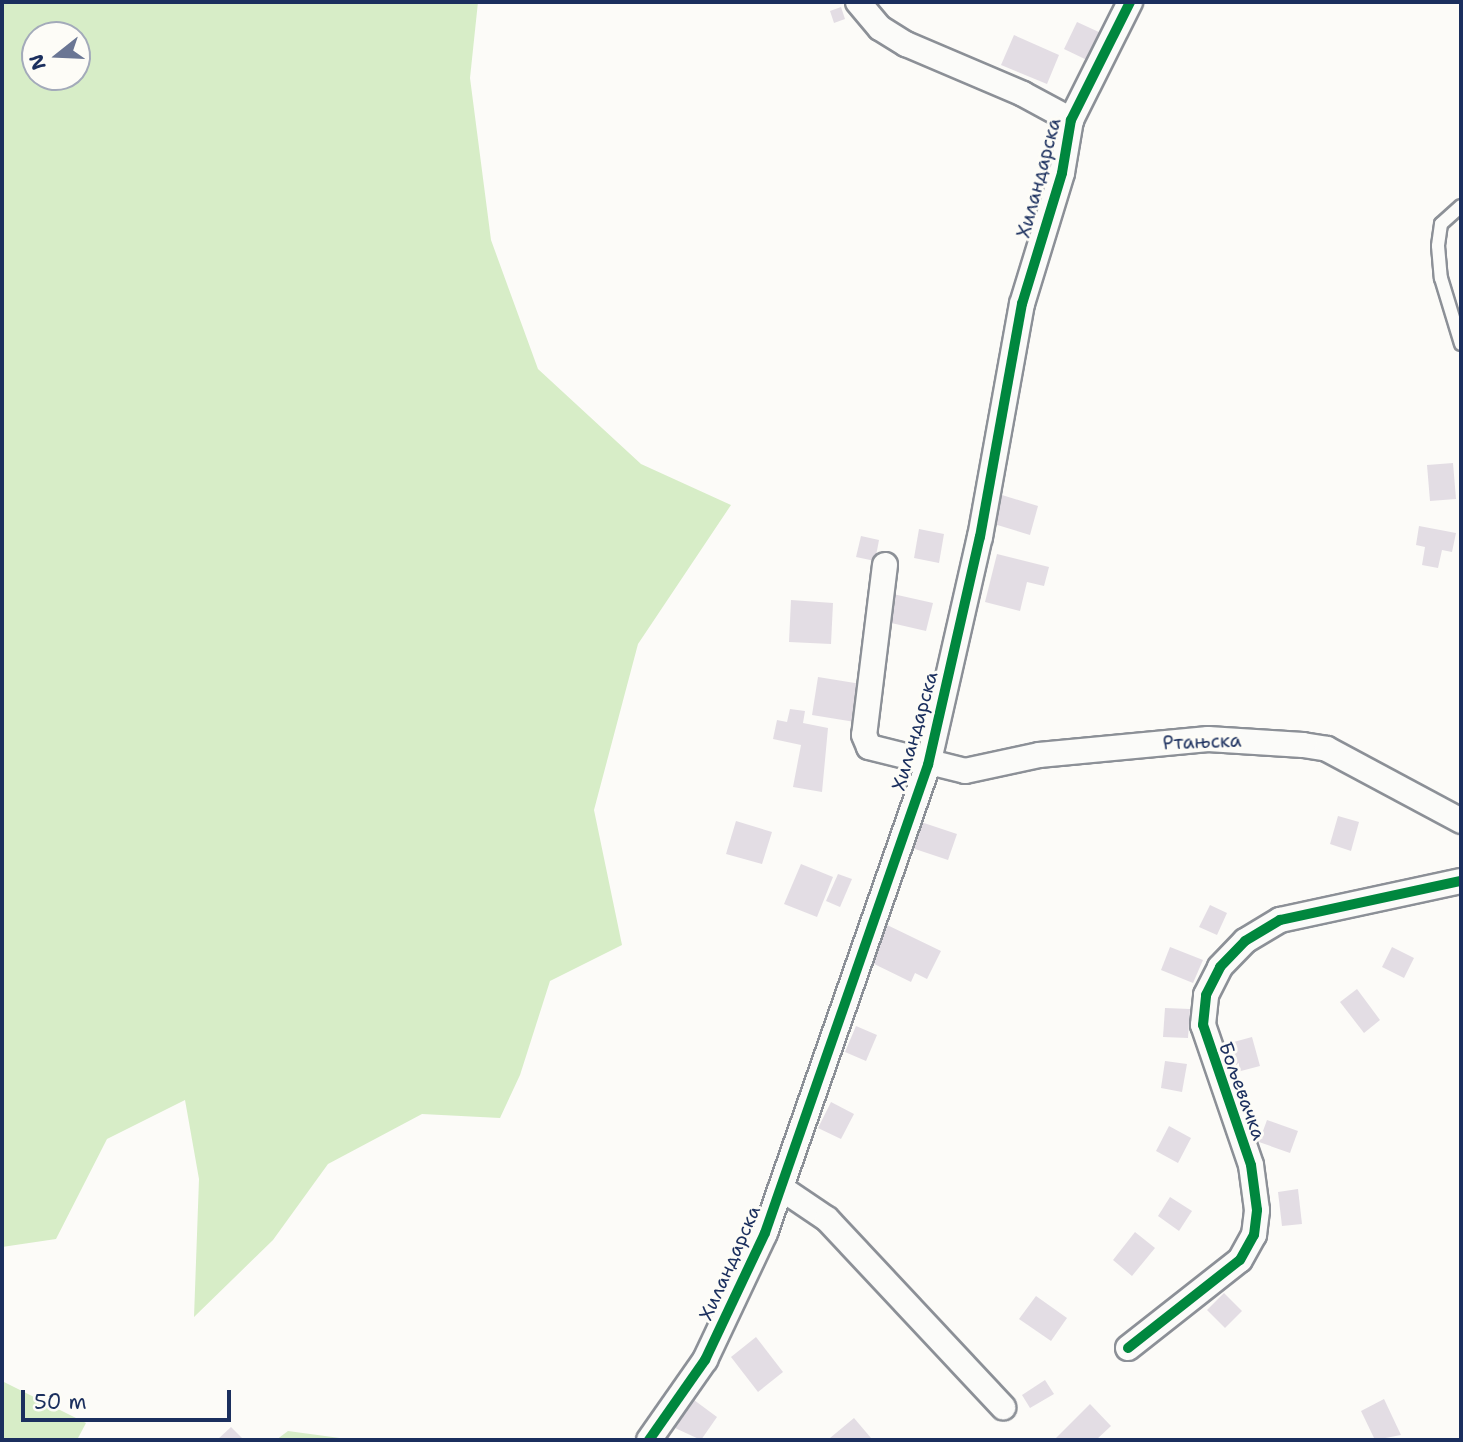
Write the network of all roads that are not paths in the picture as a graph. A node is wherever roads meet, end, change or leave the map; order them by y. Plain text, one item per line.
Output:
1 (858, 2) edge
2 (1130, 2) edge
3 (1071, 120) junction
4 (1461, 206) edge
5 (1461, 344) edge
6 (885, 565) dead end
7 (928, 765) junction
8 (1461, 818) edge
9 (1461, 881) edge
10 (781, 1188) junction
11 (1128, 1348) dead end
12 (1003, 1407) dead end
13 (649, 1440) edge

1 - 3 street, Хиландарска
2 - 3 street, Хиландарска
3 - 7 street, Хиландарска
4 - 5 lane
6 - 7 street, Хиландарска
7 - 8 street, Ртањска
7 - 10 street, Хиландарска
9 - 11 street, Бољевачка
10 - 12 street
10 - 13 street, Хиландарска

